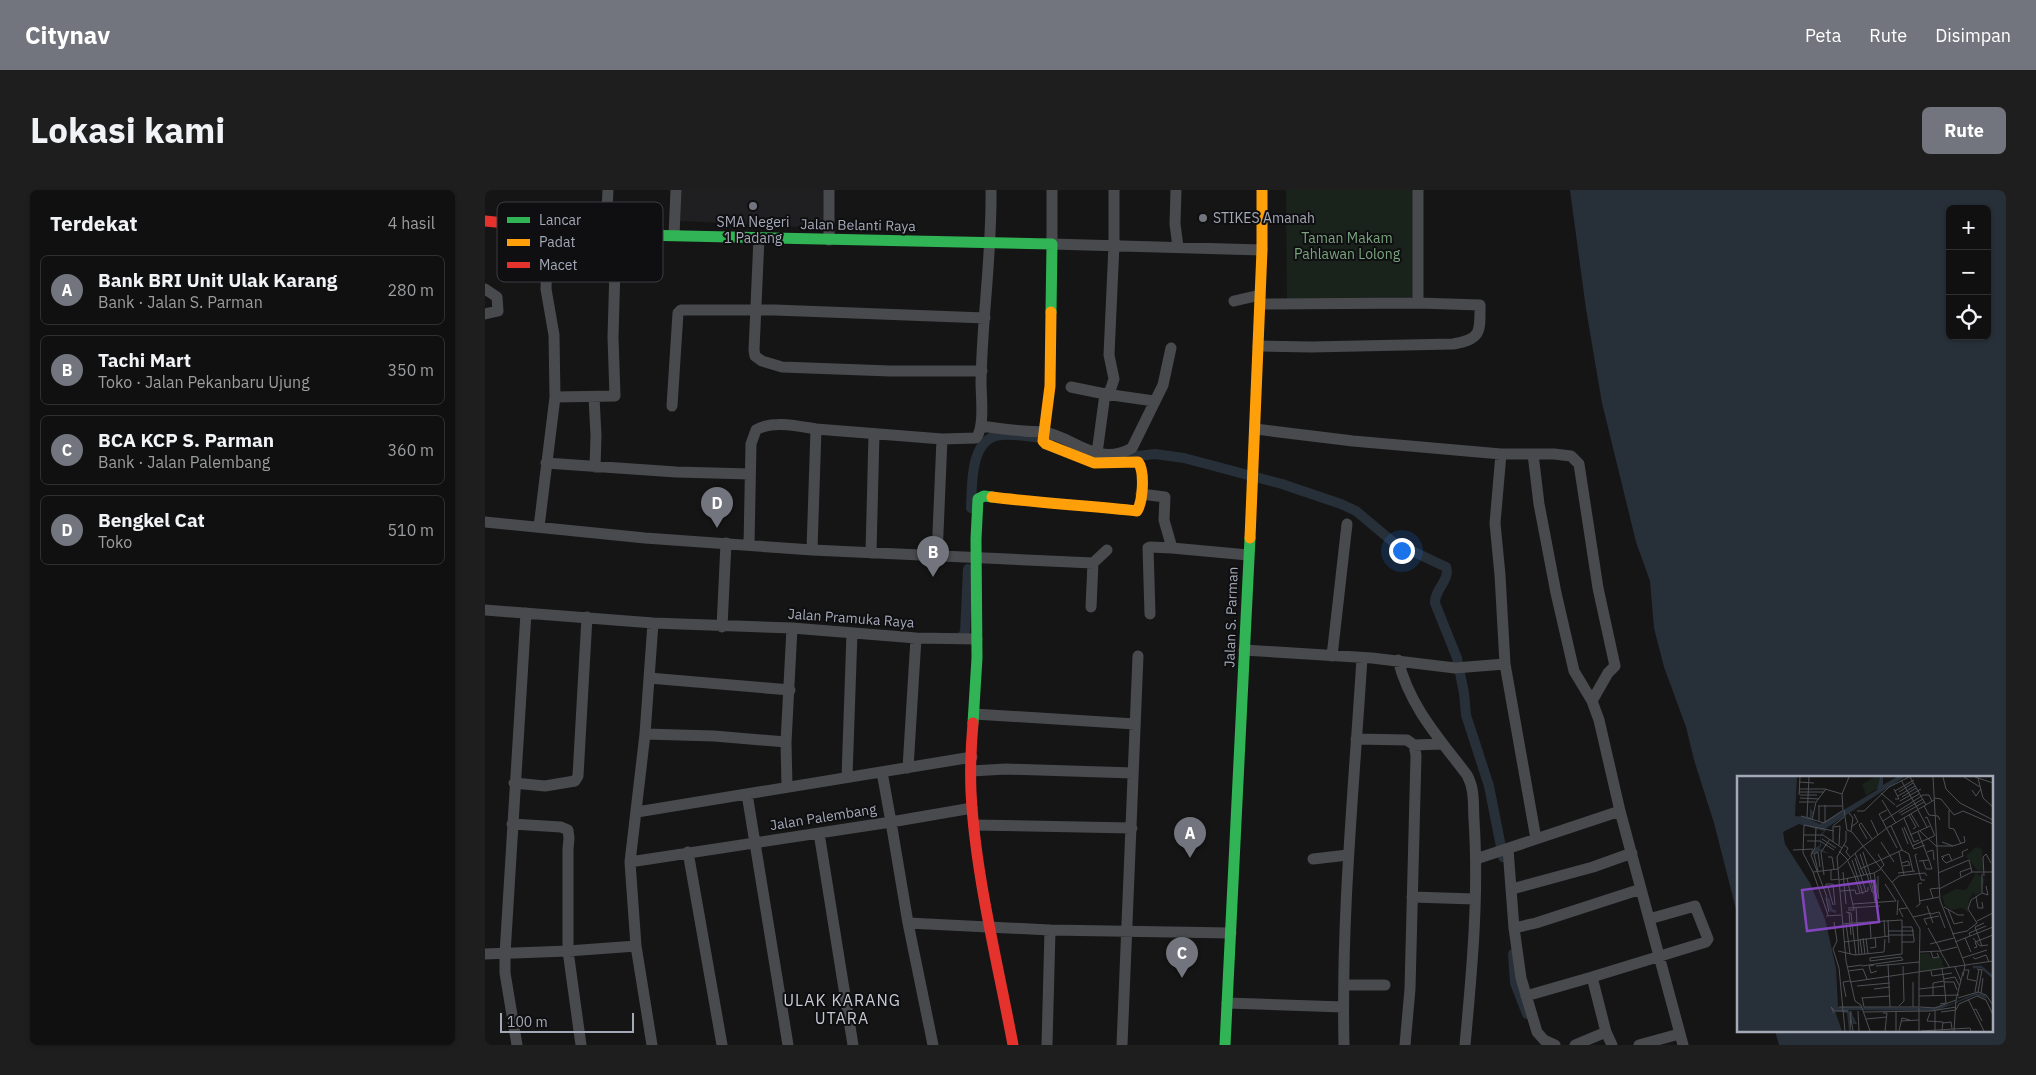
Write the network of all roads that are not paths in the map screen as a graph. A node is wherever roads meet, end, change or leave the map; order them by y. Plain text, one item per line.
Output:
1 (676, 190) edge
2 (829, 190) edge
3 (991, 190) edge
4 (1052, 190) edge
5 (1114, 190) edge
6 (1176, 190) edge
7 (1262, 190) edge
8 (1418, 190) edge
9 (663, 235) edge
10 (674, 235) junction
11 (759, 238) junction
12 (829, 240) junction
13 (990, 243) junction
14 (1052, 244) junction
15 (1115, 245) junction
16 (1178, 247) junction
17 (1262, 250) junction
18 (546, 282) edge
19 (612, 282) edge
20 (485, 289) edge
21 (1260, 300) junction
22 (1235, 301) dead end
23 (1418, 303) junction
24 (756, 311) junction
25 (485, 314) edge
26 (985, 318) junction
27 (1258, 346) junction
28 (1171, 348) dead end
29 (982, 371) junction
30 (1071, 387) dead end
31 (1105, 394) junction
32 (555, 397) junction
33 (594, 397) junction
34 (1154, 401) junction
35 (672, 406) dead end
36 (981, 426) junction
37 (816, 429) junction
38 (1255, 430) junction
39 (874, 434) junction
40 (1044, 435) junction
41 (942, 439) junction
42 (1097, 453) junction
43 (1501, 454) junction
44 (1533, 454) junction
45 (546, 463) junction
46 (595, 467) junction
47 (750, 474) junction
48 (1141, 494) junction
49 (485, 522) edge
50 (1347, 524) dead end
51 (539, 527) junction
52 (727, 543) junction
53 (749, 545) junction
54 (1173, 548) junction
55 (811, 550) junction
56 (1107, 550) dead end
57 (871, 553) junction
58 (1248, 555) junction
59 (937, 556) junction
60 (974, 557) junction
61 (1093, 563) junction
62 (1091, 607) dead end
63 (485, 610) edge
64 (526, 613) junction
65 (1150, 614) dead end
66 (587, 617) junction
67 (653, 623) junction
68 (722, 627) junction
69 (792, 628) junction
70 (853, 633) junction
71 (916, 638) junction
72 (977, 639) junction
73 (1244, 650) junction
74 (1138, 656) dead end
75 (1332, 656) junction
76 (1361, 658) junction
77 (1398, 660) junction
78 (1505, 664) junction
79 (649, 678) junction
80 (790, 690) junction
81 (1592, 701) junction
82 (974, 714) junction
83 (1135, 724) junction
84 (645, 734) junction
85 (1356, 739) junction
86 (786, 742) junction
87 (1443, 744) junction
88 (1414, 745) junction
89 (972, 757) junction
90 (908, 768) junction
91 (971, 771) junction
92 (882, 772) junction
93 (1133, 773) junction
94 (847, 778) junction
95 (514, 783) junction
96 (787, 787) junction
97 (747, 794) junction
98 (972, 808) junction
99 (1620, 811) junction
100 (637, 812) junction
101 (891, 822) junction
102 (512, 824) junction
103 (974, 825) junction
104 (1132, 828) junction
105 (819, 833) junction
106 (1536, 839) junction
107 (756, 843) junction
108 (1502, 851) junction
109 (688, 852) junction
110 (1632, 853) junction
111 (1348, 855) junction
112 (1313, 859) dead end
113 (1477, 859) junction
114 (630, 862) junction
115 (1512, 889) junction
116 (1641, 889) junction
117 (1412, 897) junction
118 (1475, 899) junction
119 (1649, 919) junction
120 (908, 923) junction
121 (989, 927) junction
122 (1515, 928) junction
123 (1050, 930) junction
124 (1126, 931) junction
125 (1231, 933) junction
126 (636, 946) junction
127 (568, 951) junction
128 (485, 954) edge
129 (505, 954) junction
130 (1659, 955) junction
131 (1592, 976) junction
132 (1345, 985) junction
133 (1385, 985) dead end
134 (1526, 996) junction
135 (1227, 1003) junction
136 (1343, 1007) junction
137 (1606, 1032) junction
138 (1681, 1040) edge
139 (517, 1045) edge
140 (581, 1045) edge
141 (652, 1045) edge
142 (722, 1045) edge
143 (787, 1045) edge
144 (853, 1045) edge
145 (933, 1045) edge
146 (1013, 1045) edge
147 (1047, 1045) edge
148 (1122, 1045) edge
149 (1225, 1045) edge
150 (1344, 1045) edge
151 (1353, 1045) edge
152 (1405, 1045) edge
153 (1465, 1045) edge
154 (1555, 1045) edge
155 (1575, 1045) edge
156 (1613, 1045) edge
157 (1639, 1045) edge

1 - 10 street
2 - 12 street
3 - 13 street
4 - 14 street
5 - 15 street
6 - 16 street
7 - 17 street, Jalan S. Parman
8 - 23 street
9 - 10 street, Jalan Belanti Raya
10 - 11 street, Jalan Belanti Raya
11 - 12 street, Jalan Belanti Raya
11 - 24 street
12 - 13 street, Jalan Belanti Raya
13 - 14 street, Jalan Belanti Raya
13 - 26 street
14 - 15 street
14 - 40 street
15 - 16 street
15 - 31 street
16 - 17 street
17 - 21 street, Jalan S. Parman
18 - 32 street
19 - 33 street
20 - 25 street
21 - 22 street
21 - 23 street
21 - 27 street, Jalan S. Parman
23 - 27 street
24 - 26 street
24 - 29 street
24 - 35 street
26 - 29 street
27 - 38 street, Jalan S. Parman
28 - 34 street
29 - 36 street
30 - 31 street
31 - 34 street
31 - 42 street
32 - 33 street
32 - 45 street
33 - 46 street
34 - 42 street
36 - 40 street
36 - 41 street
37 - 39 street
37 - 47 street
37 - 55 street
38 - 43 street
38 - 58 street, Jalan S. Parman
39 - 41 street
39 - 57 street
40 - 42 street
40 - 48 street
41 - 59 street
43 - 44 street
43 - 78 street
44 - 81 street
44 - 81 street
45 - 46 street
45 - 51 street
46 - 47 street
47 - 53 street
48 - 54 street
48 - 60 street
49 - 51 street
50 - 75 street
51 - 52 street
52 - 53 street
52 - 68 street
53 - 55 street
54 - 58 street
54 - 65 street
55 - 57 street
56 - 61 street
57 - 59 street
58 - 73 street, Jalan S. Parman
59 - 60 street
60 - 61 street
60 - 72 street
61 - 62 street
63 - 64 street, Jalan Pramuka Raya
64 - 66 street, Jalan Pramuka Raya
64 - 95 street
66 - 67 street, Jalan Pramuka Raya
66 - 95 street
67 - 68 street, Jalan Pramuka Raya
67 - 79 street
68 - 69 street, Jalan Pramuka Raya
69 - 70 street, Jalan Pramuka Raya
69 - 80 street
70 - 71 street, Jalan Pramuka Raya
70 - 94 street
71 - 72 street, Jalan Pramuka Raya
71 - 90 street
72 - 82 street
73 - 75 street
73 - 125 street, Jalan S. Parman
74 - 83 street
75 - 76 street
76 - 77 street
76 - 85 street
77 - 78 street
77 - 87 street
78 - 106 street
79 - 80 street
79 - 84 street
80 - 86 street
81 - 99 street
82 - 83 street
82 - 89 street
83 - 93 street
84 - 86 street
84 - 100 street
85 - 88 street
85 - 111 street
86 - 96 street
87 - 88 street
87 - 113 street
88 - 117 street
89 - 90 street
89 - 91 street
90 - 92 street
91 - 93 street
91 - 98 street
92 - 94 street
92 - 101 street
93 - 104 street
94 - 96 street
95 - 102 street
96 - 97 street
97 - 100 street
97 - 107 street
98 - 101 street
98 - 103 street
99 - 106 street
99 - 110 street
100 - 114 street
101 - 105 street, Jalan Palembang
101 - 120 street, Jalan Palembang
102 - 127 street
102 - 129 street
103 - 104 street
103 - 121 street
104 - 124 street
105 - 107 street, Jalan Palembang
105 - 144 street
106 - 108 street
107 - 109 street, Jalan Palembang
107 - 143 street
108 - 113 street
108 - 115 street
109 - 114 street, Jalan Palembang
109 - 142 street
110 - 115 street
110 - 116 street
111 - 112 street
111 - 132 street
113 - 118 street
114 - 126 street
115 - 122 street
116 - 119 street
116 - 122 street
117 - 118 street
117 - 152 street
118 - 153 street
119 - 130 street
119 - 130 street
120 - 121 street
120 - 145 street, Jalan Palembang
121 - 123 street
121 - 146 street
122 - 134 street
123 - 124 street
123 - 147 street
124 - 125 street
124 - 148 street
125 - 135 street, Jalan S. Parman
126 - 127 street
126 - 141 street
127 - 129 street
127 - 140 street
128 - 129 street
129 - 139 street
130 - 131 street
130 - 138 street
131 - 134 street
131 - 137 street
132 - 133 street
132 - 136 street
134 - 154 street
135 - 136 street
135 - 149 street, Jalan S. Parman
136 - 150 street
137 - 155 street
137 - 156 street
138 - 157 street
150 - 151 street

